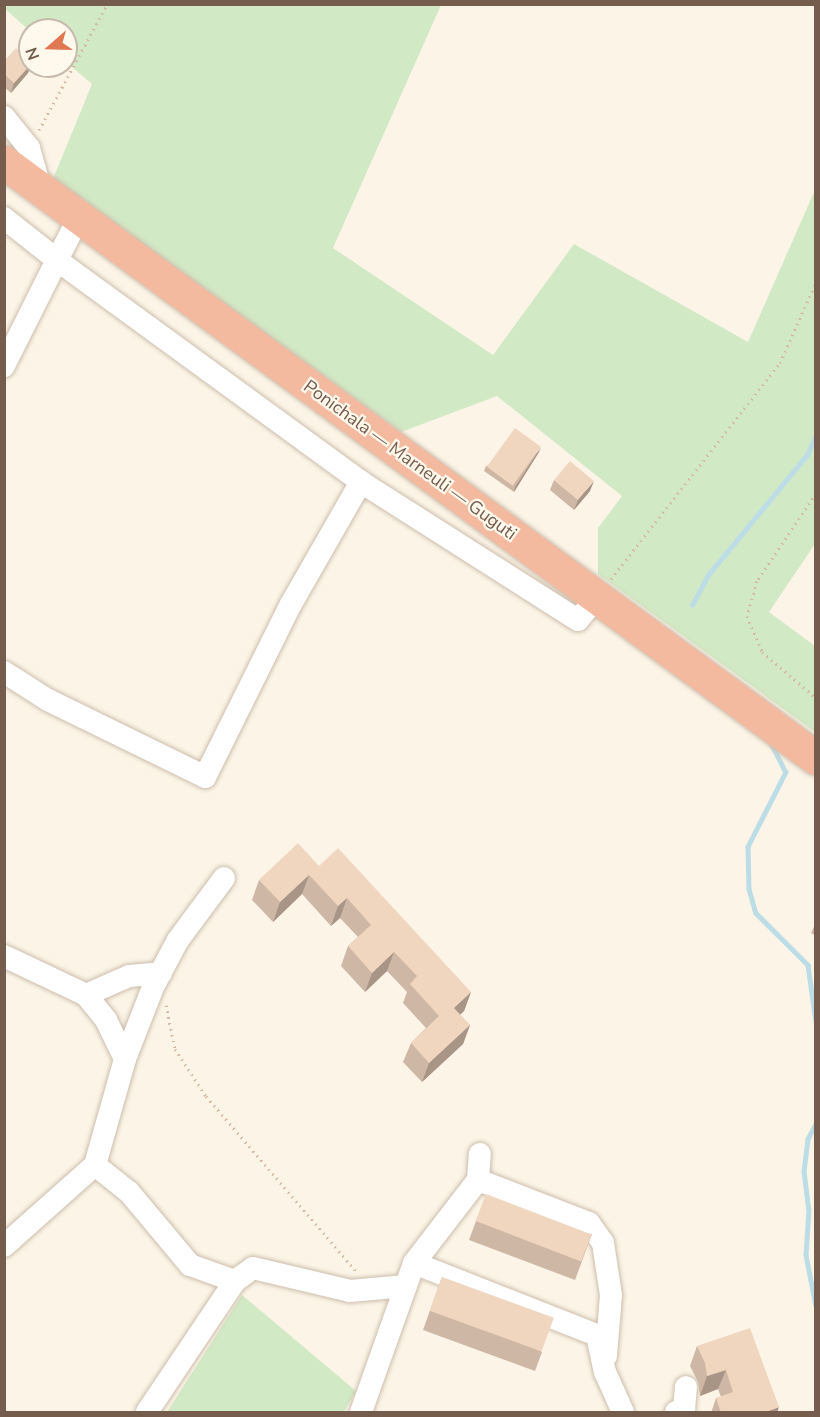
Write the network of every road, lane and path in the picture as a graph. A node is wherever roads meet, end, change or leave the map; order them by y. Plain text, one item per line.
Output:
1 (107, 4) edge
2 (4, 117) edge
3 (17, 155) edge
4 (4, 218) edge
5 (78, 219) junction
6 (57, 260) junction
7 (816, 282) edge
8 (4, 366) edge
9 (361, 482) junction
10 (816, 494) edge
11 (597, 597) junction
12 (4, 672) edge
13 (816, 698) edge
14 (816, 758) edge
15 (224, 878) dead end
16 (4, 956) edge
17 (161, 973) junction
18 (86, 995) junction
19 (124, 1059) junction
20 (480, 1154) dead end
21 (95, 1165) junction
22 (478, 1180) junction
23 (4, 1246) edge
24 (414, 1263) junction
25 (235, 1281) junction
26 (406, 1286) junction
27 (371, 1289) junction
28 (605, 1372) junction
29 (686, 1387) dead end
30 (147, 1413) edge
31 (361, 1413) edge
32 (623, 1413) edge
33 (676, 1413) edge

1 - 3 path
2 - 3 street
3 - 5 highway, Ponichala — Marneuli — Guguti
4 - 6 street
5 - 6 street
5 - 11 highway, Ponichala — Marneuli — Guguti
6 - 8 street
6 - 9 street
7 - 11 path
9 - 11 street
9 - 12 street
10 - 13 path
11 - 14 highway, Ponichala — Marneuli — Guguti
15 - 17 street
16 - 18 street
17 - 18 street
17 - 19 street
17 - 27 path
18 - 19 street
19 - 21 street
20 - 22 street
21 - 23 street
21 - 25 street
22 - 24 street
22 - 28 street
24 - 26 street
24 - 28 street
25 - 27 street
25 - 30 street
26 - 27 street
26 - 31 street
28 - 32 street
29 - 33 street

